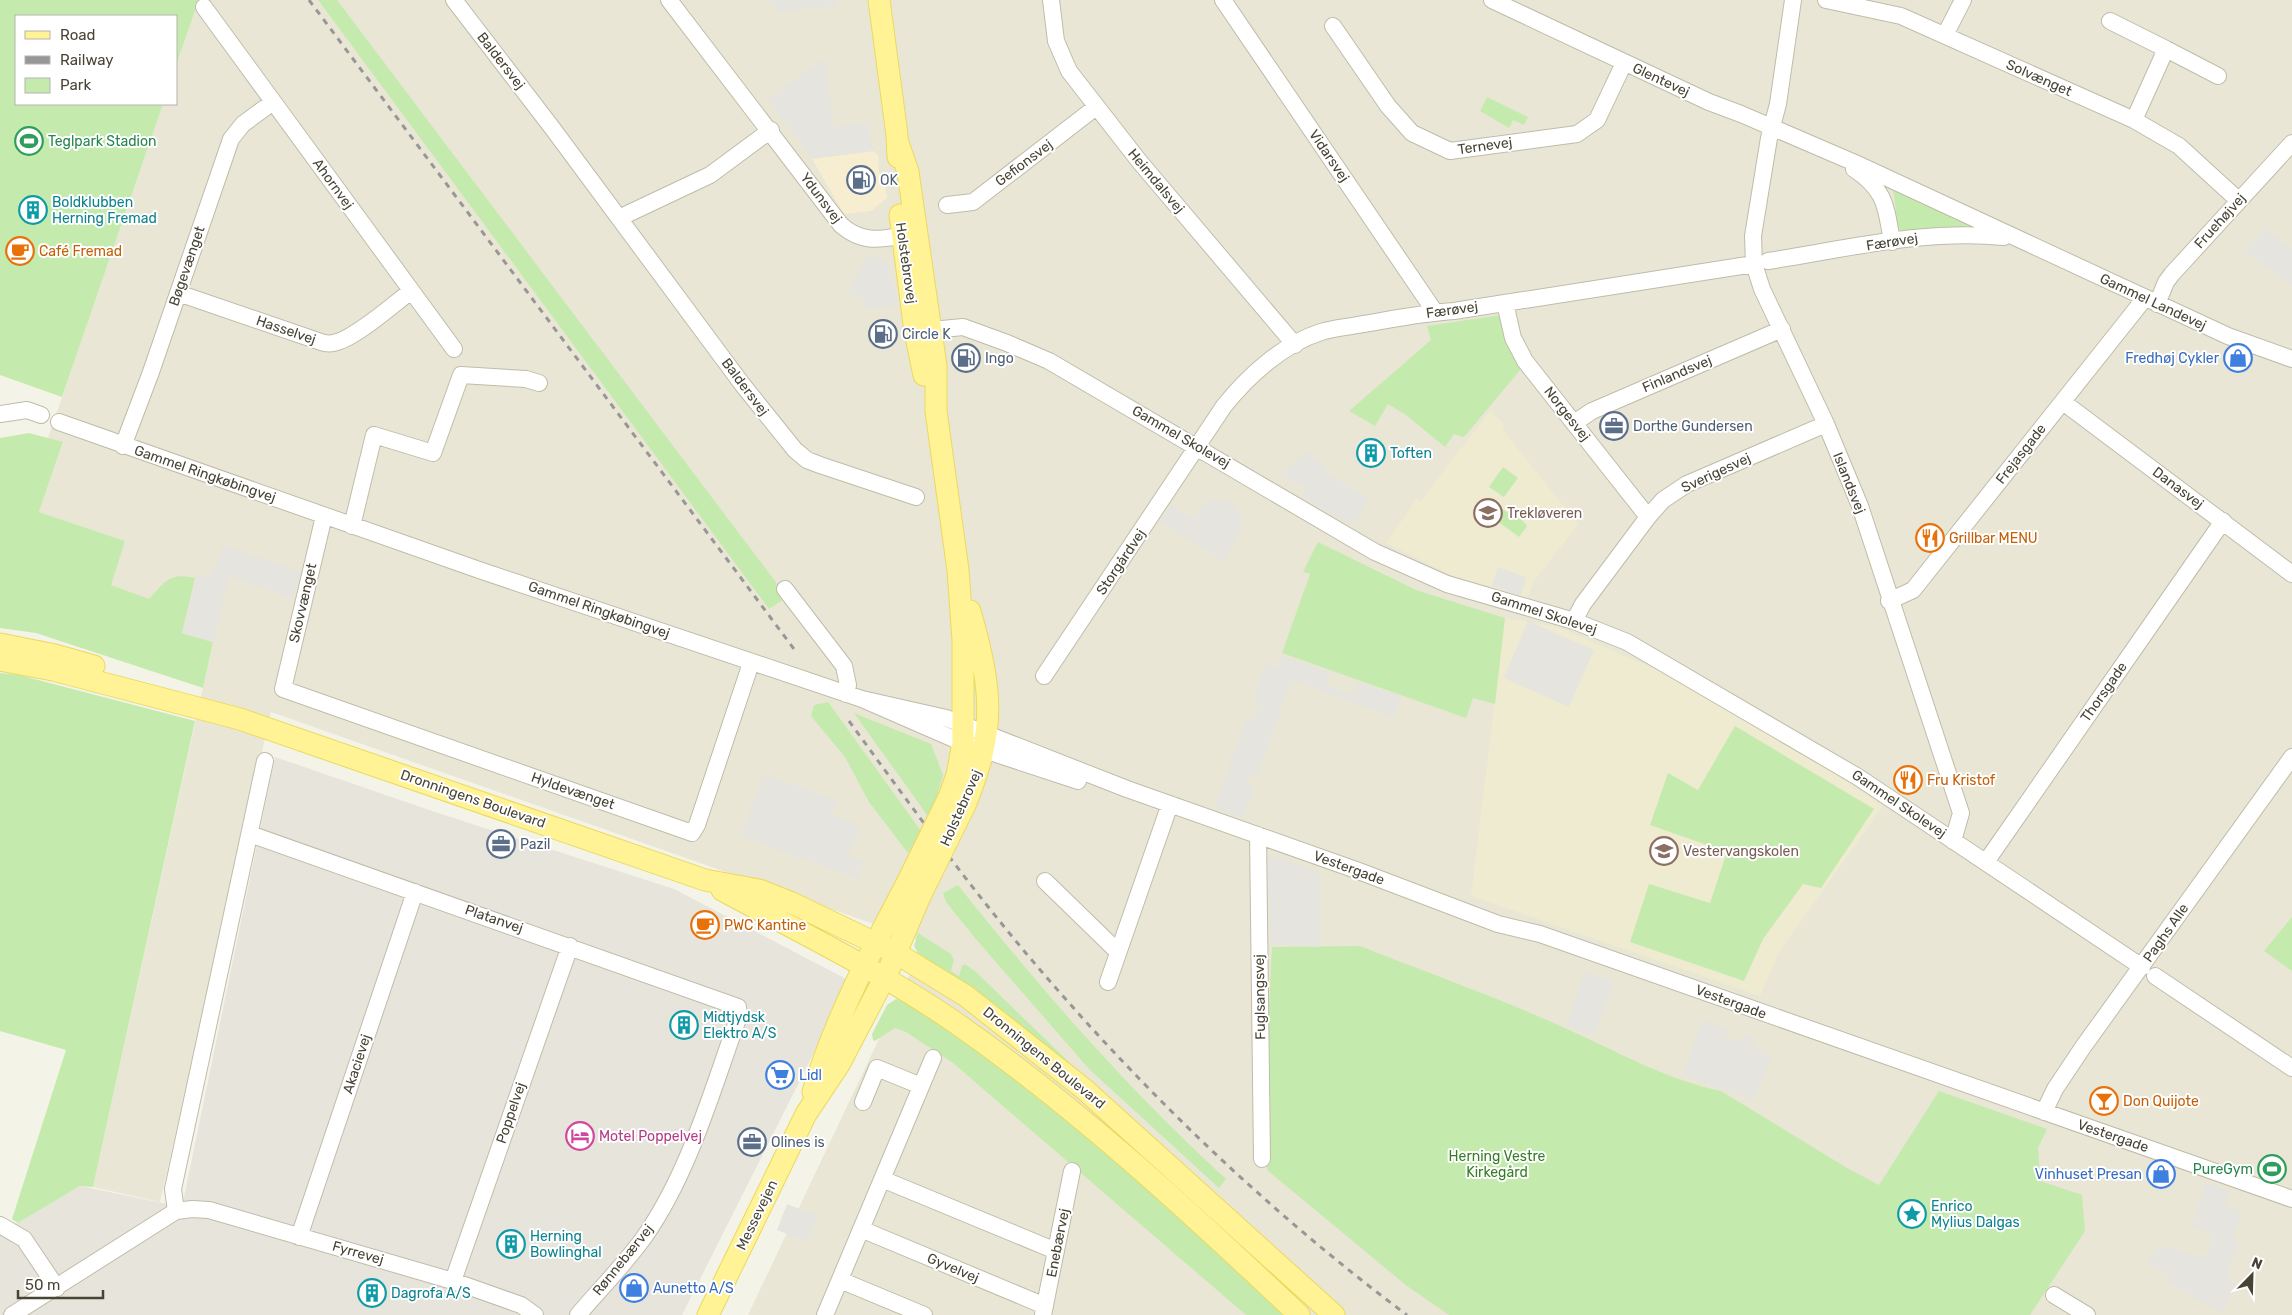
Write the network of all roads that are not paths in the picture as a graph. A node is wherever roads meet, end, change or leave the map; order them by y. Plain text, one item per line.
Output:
1 (454, 0) edge
2 (669, 0) edge
3 (879, 0) edge
4 (1051, 0) edge
5 (1223, 0) edge
6 (1793, 0) edge
7 (1826, 0) edge
8 (1963, 0) edge
9 (1497, 1) edge
10 (207, 17) dead end
11 (2110, 21) dead end
12 (1333, 26) dead end
13 (1945, 35) junction
14 (2166, 49) junction
15 (1624, 63) junction
16 (2218, 76) dead end
17 (273, 102) junction
18 (1096, 107) junction
19 (2134, 120) junction
20 (1772, 128) junction
21 (770, 130) junction
22 (2292, 143) edge
23 (1831, 154) junction
24 (2238, 200) junction
25 (947, 205) dead end
26 (619, 218) junction
27 (909, 235) junction
28 (2016, 238) junction
29 (1892, 242) junction
30 (1761, 262) junction
31 (411, 291) junction
32 (178, 293) junction
33 (2151, 301) junction
34 (1504, 302) junction
35 (1435, 312) junction
36 (1782, 329) junction
37 (923, 330) junction
38 (1295, 345) junction
39 (454, 349) dead end
40 (2292, 359) edge
41 (539, 383) dead end
42 (2063, 402) junction
43 (0, 414) edge
44 (41, 415) dead end
45 (60, 422) dead end
46 (1574, 423) junction
47 (1826, 424) junction
48 (123, 446) junction
49 (1197, 446) junction
50 (916, 497) dead end
51 (324, 516) junction
52 (1648, 517) junction
53 (2222, 521) junction
54 (352, 526) junction
55 (958, 570) junction
56 (2292, 574) edge
57 (785, 589) dead end
58 (1890, 601) junction
59 (1574, 621) junction
60 (0, 644) edge
61 (0, 660) edge
62 (751, 663) junction
63 (1044, 676) dead end
64 (282, 690) joint
65 (846, 694) junction
66 (240, 719) junction
67 (974, 736) junction
68 (2292, 757) edge
69 (265, 761) dead end
70 (1170, 804) junction
71 (250, 834) junction
72 (1258, 835) junction
73 (1954, 841) junction
74 (1986, 862) junction
75 (705, 880) junction
76 (1045, 880) dead end
77 (415, 892) junction
78 (570, 946) junction
79 (1118, 952) junction
80 (880, 960) junction
81 (2149, 972) junction
82 (1108, 982) dead end
83 (738, 1007) joint
84 (933, 1058) dead end
85 (2292, 1068) edge
86 (921, 1086) junction
87 (863, 1102) dead end
88 (2044, 1112) junction
89 (806, 1114) junction
90 (1262, 1159) dead end
91 (1072, 1171) dead end
92 (882, 1179) junction
93 (2292, 1199) edge
94 (176, 1212) junction
95 (0, 1225) edge
96 (861, 1230) junction
97 (299, 1236) junction
98 (1056, 1251) junction
99 (840, 1280) junction
100 (452, 1281) junction
101 (57, 1288) junction
102 (2054, 1295) dead end
103 (1044, 1310) edge
104 (12, 1315) edge
105 (535, 1315) edge
106 (578, 1315) edge
107 (708, 1315) edge
108 (825, 1315) edge
109 (924, 1315) edge
110 (1299, 1315) edge
111 (1334, 1315) edge
112 (2087, 1315) edge

1 - 26 street, Baldersvej
2 - 21 street, Ydunsvej
3 - 27 main road, Holstebrovej
4 - 18 street, Heimdalsvej
5 - 35 street, Vidarsvej
6 - 20 street, Islandsvej
7 - 13 street, Solvænget
8 - 13 street
9 - 15 street, Glentevej
10 - 17 street, Ahornvej
11 - 14 street
12 - 15 street, Ternevej
13 - 19 street, Solvænget
14 - 16 street
14 - 19 street
15 - 20 street, Glentevej
17 - 31 street, Ahornvej
17 - 32 street, Bøgevænget
18 - 25 street, Gefionsvej
18 - 38 street, Heimdalsvej
19 - 24 street, Solvænget
20 - 23 street, Glentevej
20 - 30 street, Islandsvej
21 - 26 street
21 - 27 street, Ydunsvej
22 - 24 street, Fruehøjvej
23 - 28 street, Glentevej
23 - 29 street, Glentevej
24 - 33 street, Fruehøjvej
26 - 50 street, Baldersvej
27 - 37 main road, Holstebrovej
28 - 29 street, Færøvej
28 - 33 street, Gammel Landevej
29 - 30 street, Færøvej
30 - 34 street, Færøvej
30 - 36 street, Islandsvej
31 - 32 street, Hasselvej
31 - 39 street, Ahornvej
32 - 48 street, Bøgevænget
33 - 40 street, Gammel Landevej
33 - 42 street, Frejasgade
34 - 35 street, Færøvej
34 - 46 street, Norgesvej
35 - 38 street, Færøvej
36 - 46 street, Finlandsvej
36 - 47 street, Islandsvej
37 - 49 street, Gammel Skolevej
37 - 55 main road, Holstebrovej
38 - 49 street, Færøvej
41 - 54 street
42 - 53 street, Danasvej
42 - 58 street, Frejasgade
43 - 44 street
45 - 48 street, Gammel Ringkøbingvej
46 - 52 street, Norgesvej
47 - 52 street, Sverigesvej
47 - 58 street, Islandsvej
48 - 51 street, Gammel Ringkøbingvej
49 - 59 street, Gammel Skolevej
49 - 63 street, Storgårdvej
51 - 54 street, Gammel Ringkøbingvej
51 - 64 street, Skovvænget
52 - 59 street, Sverigesvej
53 - 56 street, Danasvej
53 - 74 street, Thorsgade
54 - 62 street, Gammel Ringkøbingvej
55 - 67 main road, Holstebrovej
55 - 67 main road, Holstebrovej
57 - 65 street
58 - 73 street, Islandsvej
59 - 73 street, Gammel Skolevej
60 - 66 main road, Dronningens Boulevard
61 - 66 main road, Dronningens Boulevard
62 - 64 street, Hyldevænget
62 - 65 street, Gammel Ringkøbingvej
65 - 67 street, Gammel Ringkøbingvej
66 - 75 main road, Dronningens Boulevard
67 - 70 street, Vestergade
67 - 80 main road, Holstebrovej, bridge
68 - 81 street, Paghs Alle
69 - 71 street
70 - 72 street, Vestergade
70 - 79 street
71 - 77 street, Platanvej
71 - 94 street
72 - 88 street, Vestergade
72 - 90 street, Fuglsangsvej
73 - 74 street, Gammel Skolevej
74 - 81 street, Gammel Skolevej
75 - 80 main road, Dronningens Boulevard
75 - 80 main road, Dronningens Boulevard
76 - 79 street
77 - 78 street, Platanvej
77 - 97 street, Akacievej
78 - 83 street, Platanvej
78 - 100 street, Poppelvej
79 - 82 street
80 - 89 main road, Messevejen
80 - 89 main road, Messevejen
80 - 110 main road, Dronningens Boulevard
80 - 111 main road, Dronningens Boulevard
81 - 85 street, Gammel Skolevej
81 - 88 street, Paghs Alle
83 - 106 street, Rønnebærvej
84 - 86 street
86 - 87 street
86 - 92 street
88 - 93 street, Vestergade
89 - 107 main road, Messevejen
91 - 98 street, Enebærvej
92 - 96 street
92 - 98 street
94 - 97 street, Fyrrevej
94 - 101 street
95 - 101 street
96 - 99 street
96 - 103 street, Gyvelvej
97 - 100 street, Fyrrevej
98 - 103 street, Enebærvej
99 - 108 street
99 - 109 street
100 - 105 street, Fyrrevej
101 - 104 street
102 - 112 street

